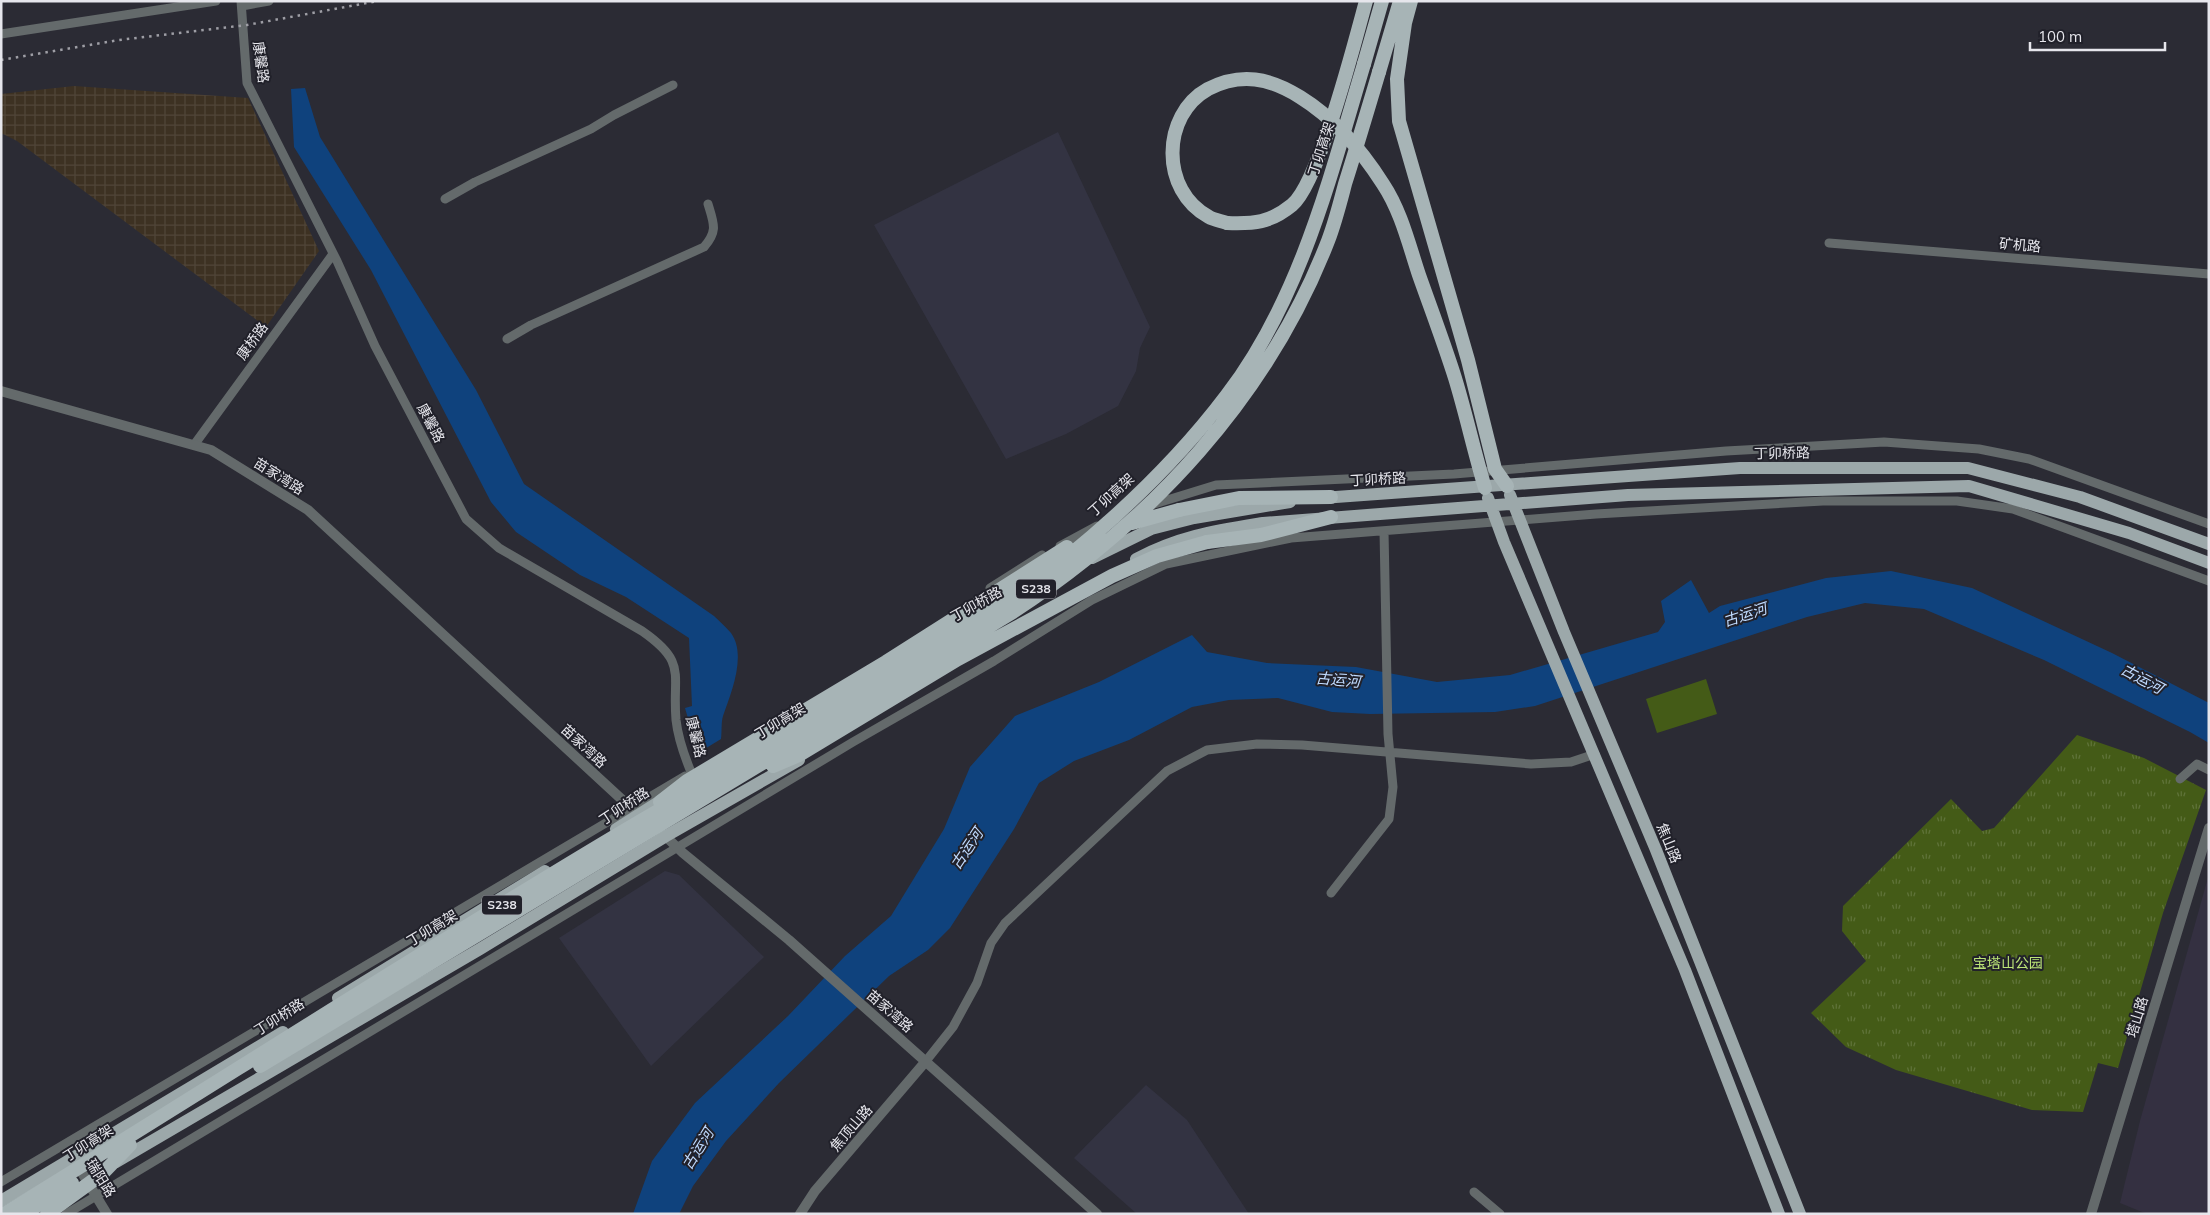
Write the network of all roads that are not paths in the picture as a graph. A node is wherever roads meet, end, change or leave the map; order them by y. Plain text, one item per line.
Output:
1 (216, 1) edge
2 (269, 1) edge
3 (1366, 1) edge
4 (1382, 1) edge
5 (1400, 1) edge
6 (1411, 1) edge
7 (241, 4) edge
8 (1, 34) edge
9 (673, 85) dead end
10 (445, 199) dead end
11 (708, 204) dead end
12 (1829, 243) dead end
13 (333, 254) junction
14 (2209, 274) edge
15 (507, 339) dead end
16 (1, 390) edge
17 (194, 445) junction
18 (1480, 470) junction
19 (1496, 470) junction
20 (1507, 486) junction
21 (1485, 488) junction
22 (1331, 497) junction
23 (1513, 502) junction
24 (1490, 504) junction
25 (1331, 517) junction
26 (1519, 520) junction
27 (1497, 522) junction
28 (2209, 524) edge
29 (1384, 531) junction
30 (2209, 544) edge
31 (2209, 562) edge
32 (2209, 581) edge
33 (1390, 752) junction
34 (1595, 754) junction
35 (2209, 770) edge
36 (691, 772) junction
37 (2180, 779) dead end
38 (724, 788) junction
39 (634, 810) junction
40 (2209, 828) edge
41 (619, 834) junction
42 (666, 836) junction
43 (677, 848) junction
44 (1331, 893) dead end
45 (926, 1061) junction
46 (130, 1145) junction
47 (72, 1158) junction
48 (87, 1180) junction
49 (1, 1182) edge
50 (1474, 1192) dead end
51 (96, 1195) junction
52 (1, 1201) edge
53 (4, 1214) edge
54 (24, 1214) edge
55 (33, 1214) edge
56 (47, 1214) edge
57 (66, 1214) edge
58 (107, 1214) edge
59 (800, 1214) edge
60 (1098, 1214) edge
61 (1500, 1214) edge
62 (1779, 1214) edge
63 (1800, 1214) edge
64 (2091, 1214) edge

1 - 8 street
2 - 7 street
3 - 18 highway, bridge
4 - 41 highway, 丁卯高架 / S238, bridge
5 - 38 highway, 丁卯高架 / S238, bridge
6 - 19 highway
7 - 13 street, 康馨路
9 - 10 street
11 - 15 street
12 - 14 street, 矿机路
13 - 17 street, 康桥路
13 - 36 street, 康馨路
16 - 17 street, 苗家湾路
17 - 39 street, 苗家湾路
18 - 19 street
18 - 21 highway
18 - 36 street
19 - 20 highway
19 - 28 street
20 - 21 main road, 丁卯桥路 / S238
20 - 23 main road, 焦山路
20 - 30 main road, 丁卯桥路 / S238
21 - 22 main road, 丁卯桥路 / S238
21 - 24 main road
22 - 39 main road, 丁卯桥路 / S238
22 - 41 highway, bridge
23 - 24 main road, S238
23 - 26 main road, 焦山路
23 - 31 main road, S238
24 - 25 main road, S238
24 - 27 main road
25 - 38 highway, bridge
25 - 42 main road, S238
26 - 27 street
26 - 32 street
26 - 63 main road, 焦山路
27 - 29 street
27 - 34 main road
29 - 33 street
29 - 43 street
33 - 34 street
33 - 44 street
33 - 45 street
34 - 62 main road
35 - 37 street
36 - 39 street
38 - 46 highway, 丁卯高架 / S238, bridge
39 - 42 street, 苗家湾路
39 - 47 main road, 丁卯桥路 / S238
39 - 49 street
40 - 64 street, 塔山路
41 - 53 highway, 丁卯高架 / S238, bridge
42 - 43 street, 苗家湾路
42 - 48 main road, S238
43 - 45 street, 苗家湾路
43 - 51 street
45 - 59 street, 焦顶山路
45 - 60 street, 苗家湾路
46 - 54 highway, 丁卯高架 / S238, bridge
46 - 56 highway, bridge
47 - 48 street, 瑞阳路
47 - 52 main road, 丁卯桥路 / S238
48 - 51 street, 瑞阳路
48 - 55 main road, S238
50 - 61 street
51 - 57 street
51 - 58 street, 瑞阳路

